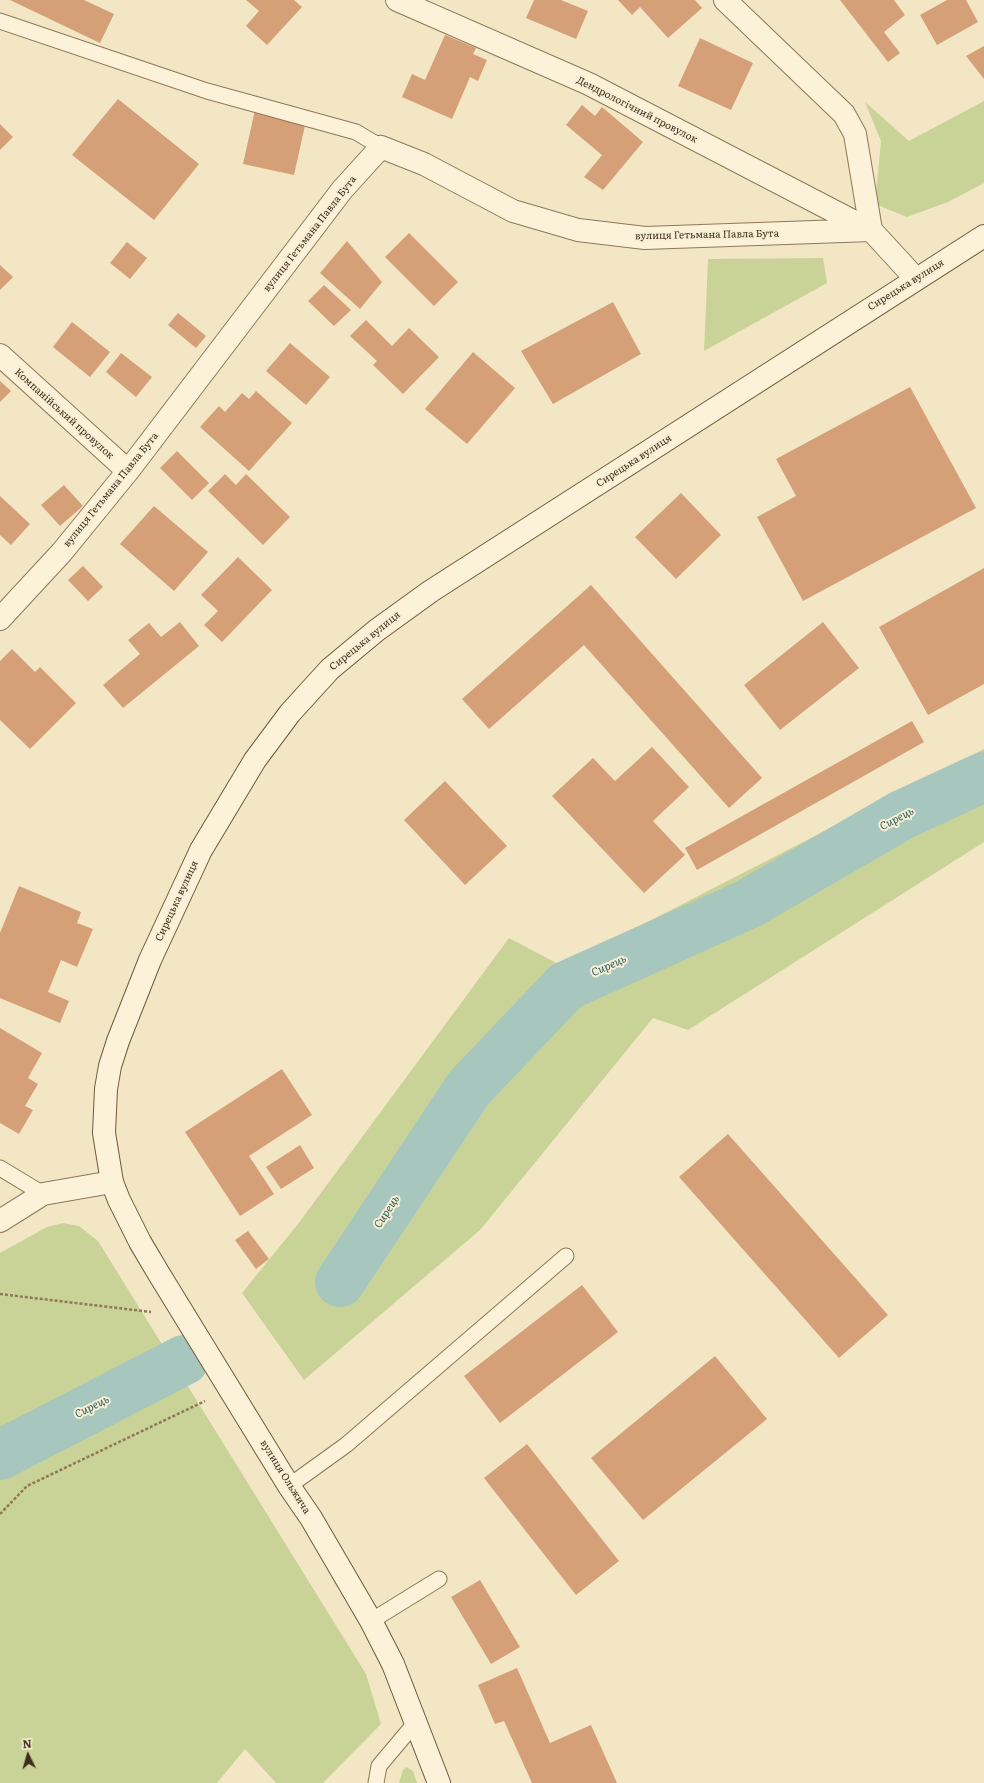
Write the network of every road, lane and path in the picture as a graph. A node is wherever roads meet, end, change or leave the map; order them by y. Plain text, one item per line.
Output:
1 (397, 0) edge
2 (725, 0) edge
3 (0, 21) edge
4 (381, 147) junction
5 (871, 230) junction
6 (984, 236) edge
7 (916, 279) junction
8 (0, 355) edge
9 (128, 471) junction
10 (0, 619) edge
11 (0, 1168) edge
12 (112, 1182) junction
13 (43, 1194) junction
14 (0, 1221) edge
15 (566, 1256) dead end
16 (0, 1294) edge
17 (152, 1312) dead end
18 (205, 1401) dead end
19 (289, 1486) junction
20 (0, 1514) edge
21 (439, 1579) dead end
22 (371, 1621) junction
23 (416, 1722) junction
24 (376, 1783) edge
25 (439, 1783) edge

1 - 5 street, Дендрологічний провулок
2 - 5 street
3 - 4 lane
4 - 5 street, вулиця Гетьмана Павла Бута
4 - 9 street, вулиця Гетьмана Павла Бута
5 - 7 street
6 - 7 street, Сирецька вулиця
7 - 12 street, Сирецька вулиця
8 - 9 street, Компанійський провулок
9 - 10 street, вулиця Гетьмана Павла Бута
11 - 13 lane
12 - 13 street
12 - 19 street, вулиця Ольжича
13 - 14 street
15 - 19 lane
16 - 17 path
18 - 20 path
19 - 22 street, вулиця Ольжича
21 - 22 lane
22 - 23 street, вулиця Ольжича
23 - 24 lane
23 - 25 street, вулиця Ольжича

